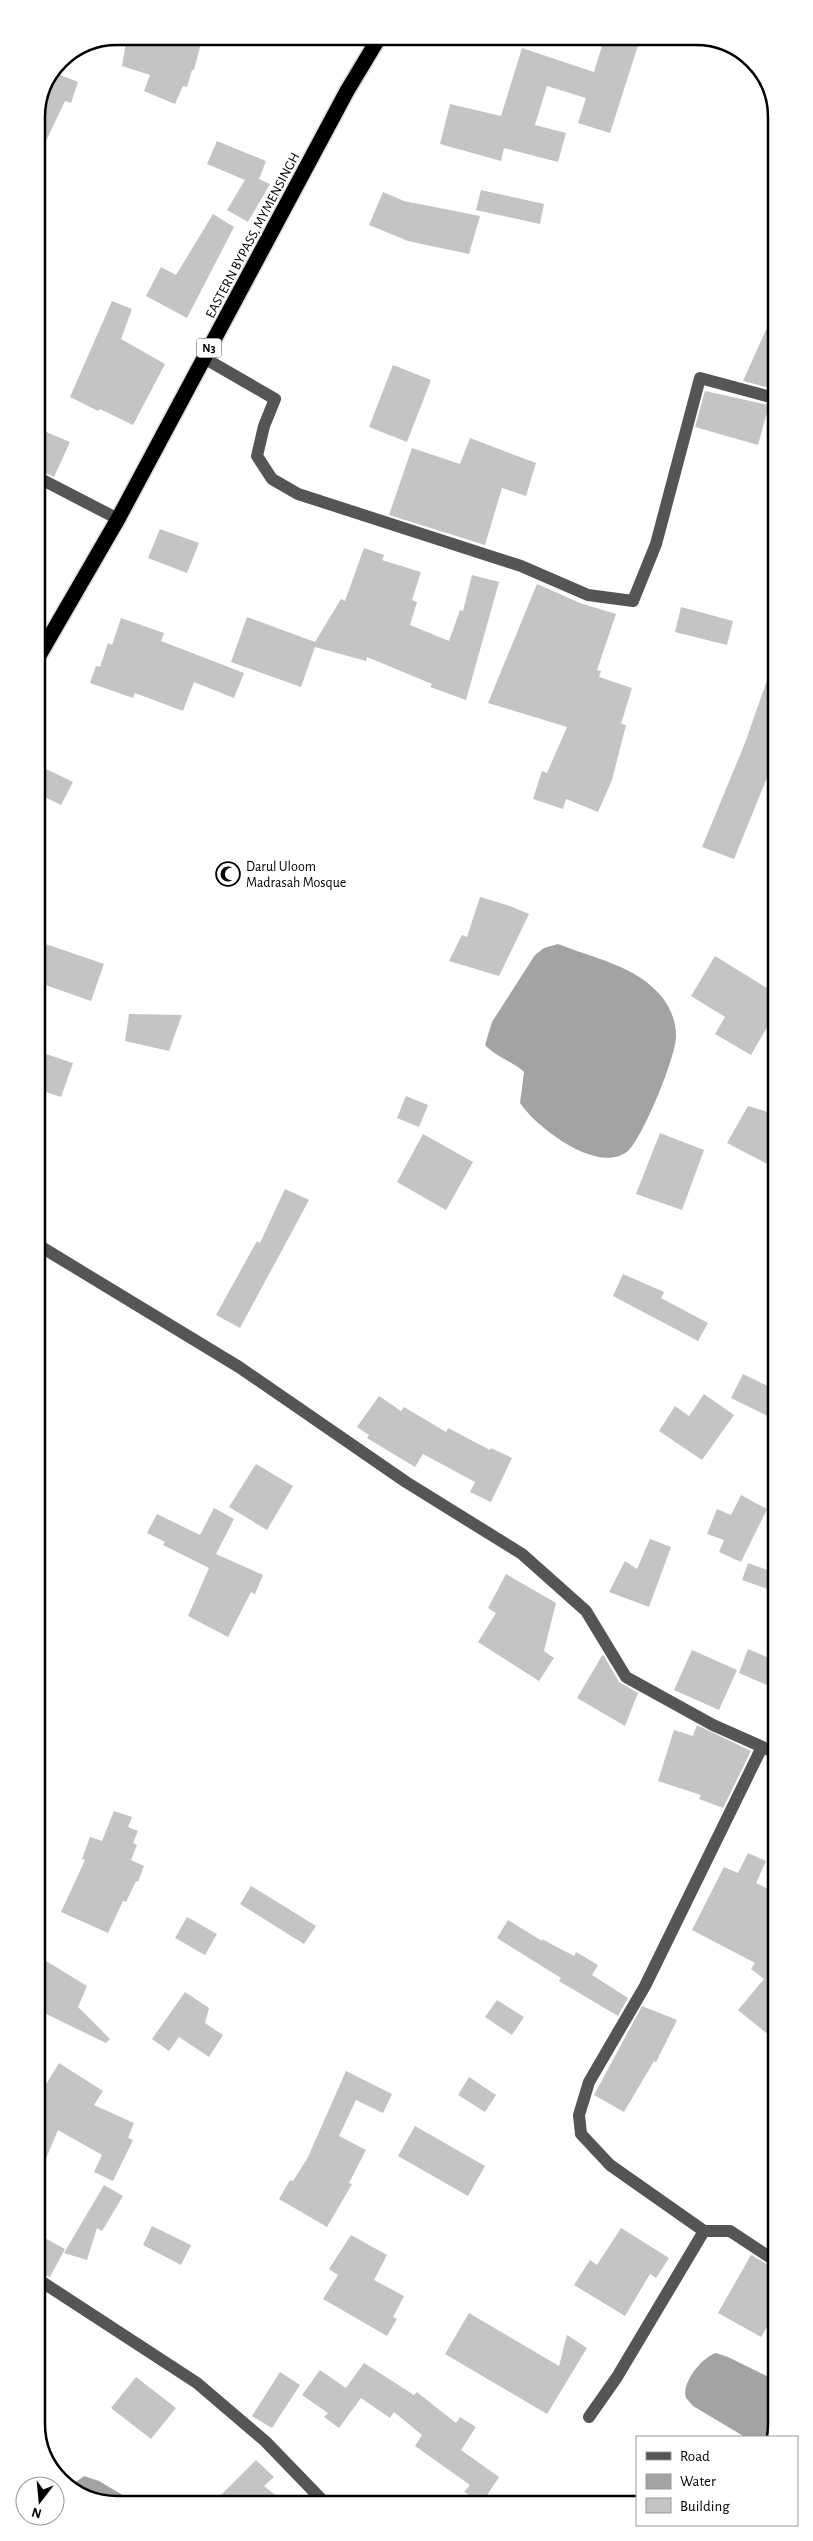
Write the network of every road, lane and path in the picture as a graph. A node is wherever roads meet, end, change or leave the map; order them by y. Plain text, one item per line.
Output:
1 (375, 45) edge
2 (204, 358) junction
3 (768, 396) edge
4 (45, 482) edge
5 (118, 519) junction
6 (45, 645) edge
7 (45, 1249) edge
8 (762, 1746) junction
9 (768, 1749) edge
10 (704, 2231) junction
11 (768, 2257) edge
12 (45, 2284) edge
13 (589, 2417) dead end
14 (318, 2496) edge

1 - 2 highway, EASTERN BYPASS, MYMENSINGH / N3
2 - 3 street
2 - 5 highway, EASTERN BYPASS, MYMENSINGH / N3
4 - 5 street
5 - 6 highway, EASTERN BYPASS, MYMENSINGH / N3
7 - 8 street
8 - 9 street
8 - 10 street
10 - 11 street
10 - 13 street
12 - 14 street

